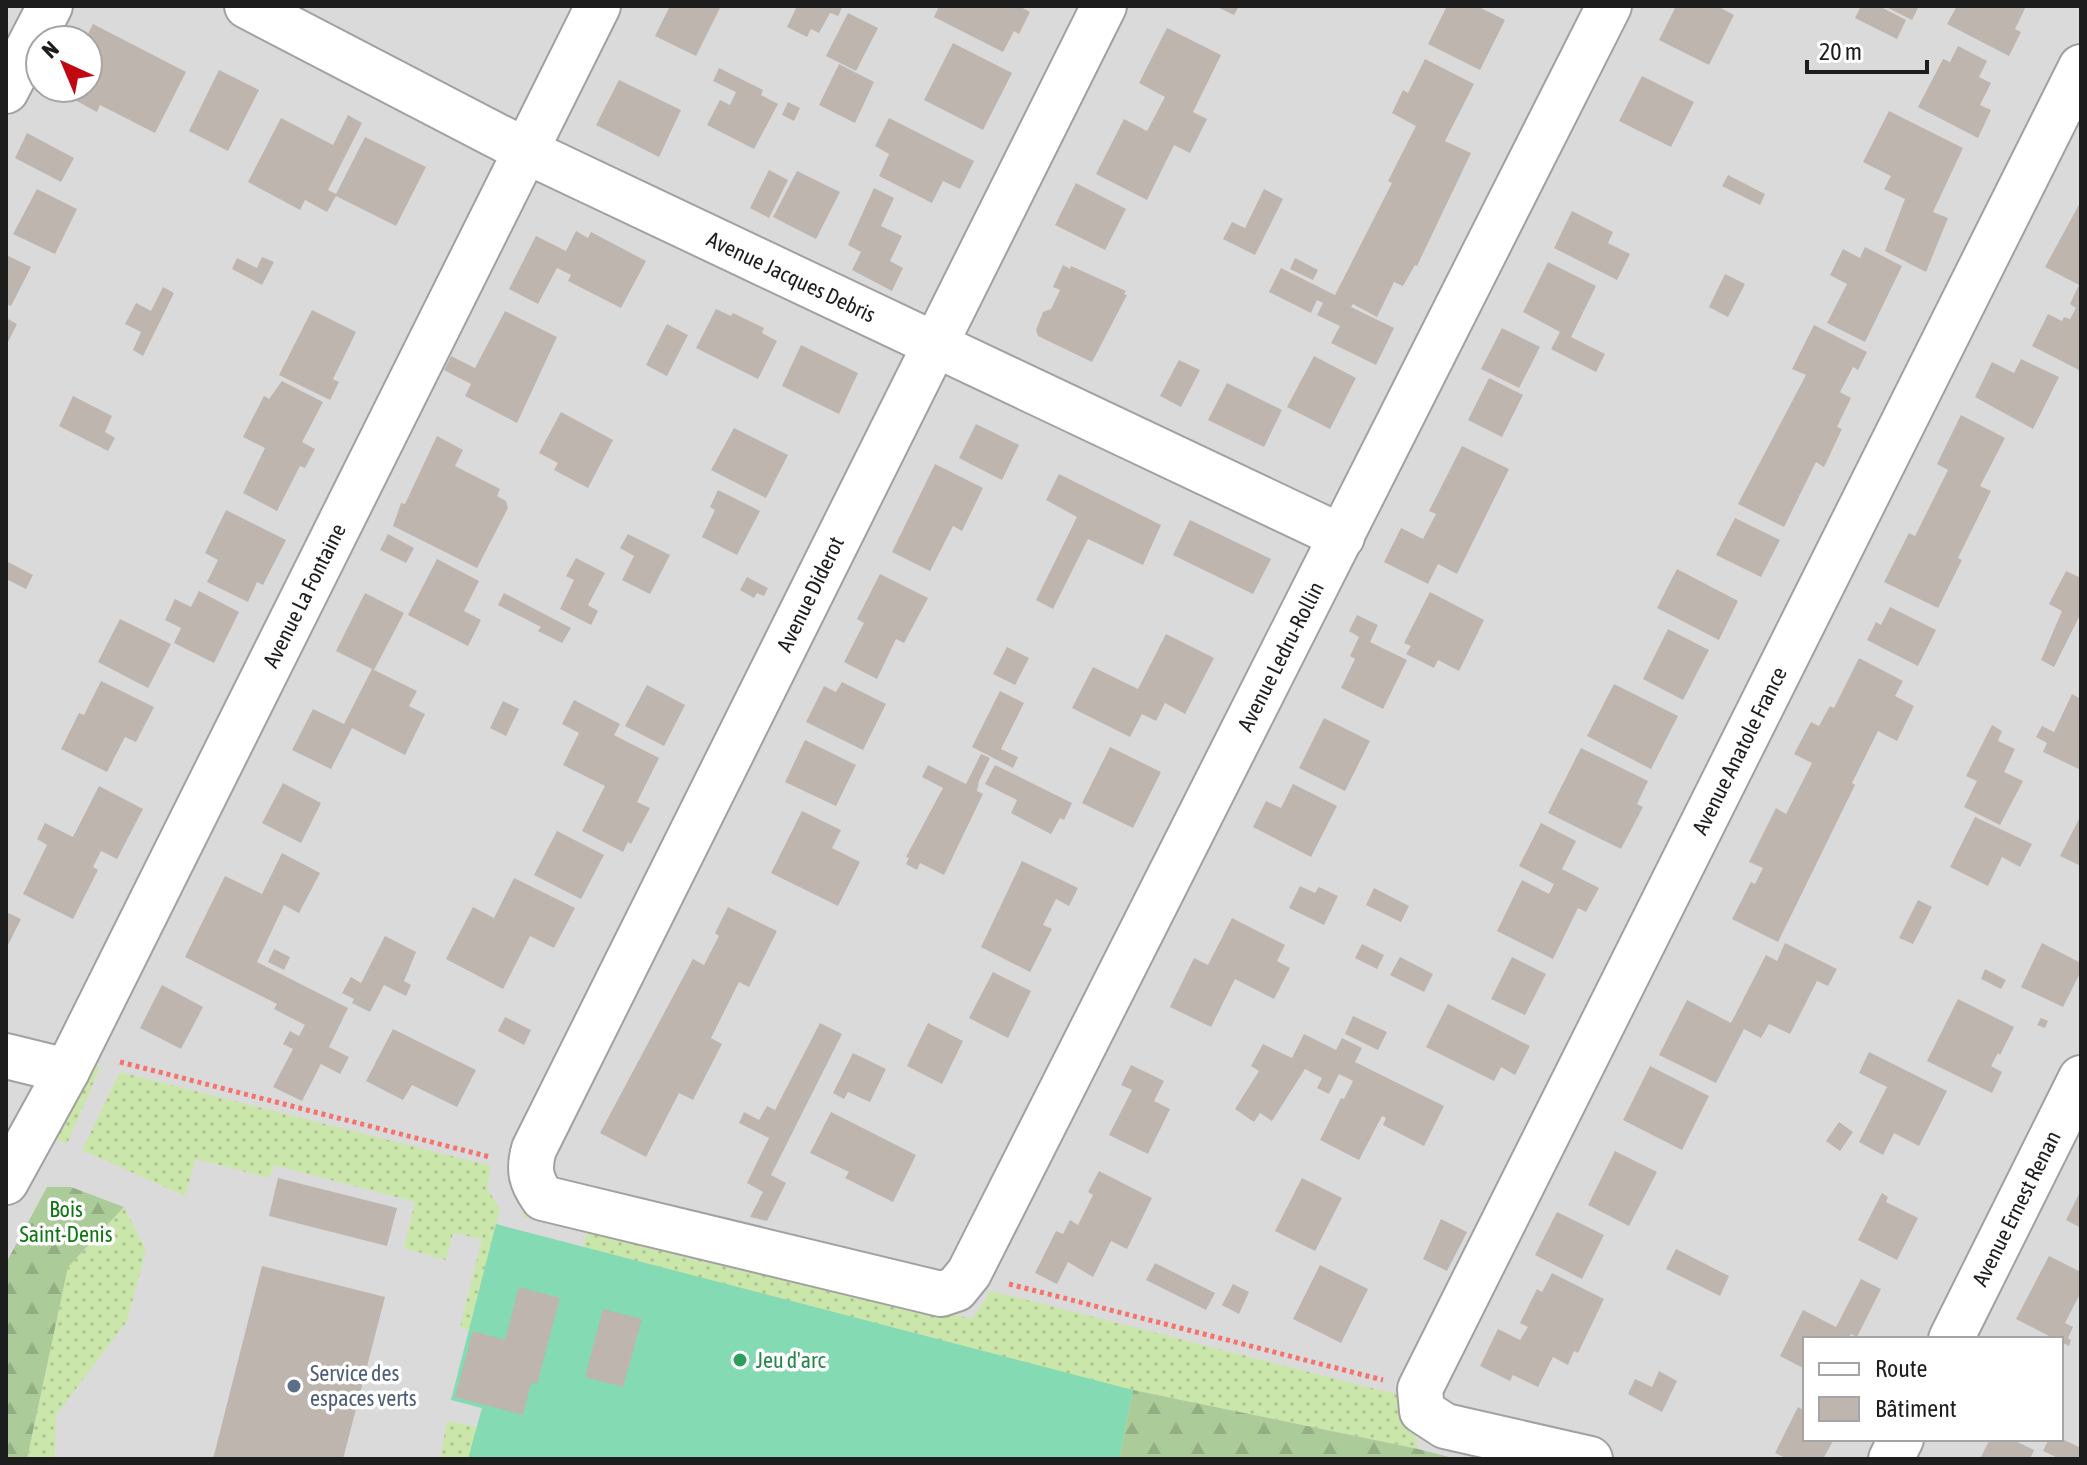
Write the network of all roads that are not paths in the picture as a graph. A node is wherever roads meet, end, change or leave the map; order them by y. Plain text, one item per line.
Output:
1 (50, 6) edge
2 (247, 6) edge
3 (598, 6) edge
4 (1104, 6) edge
5 (1609, 6) edge
6 (2081, 67) edge
7 (6, 91) edge
8 (526, 151) junction
9 (934, 345) junction
10 (1342, 537) junction
11 (6, 1056) edge
12 (71, 1061) junction
13 (2081, 1078) edge
14 (6, 1182) edge
15 (955, 1284) joint
16 (1952, 1337) edge
17 (1900, 1441) edge
18 (1590, 1459) edge
19 (1891, 1459) edge

1 - 7 street
2 - 8 street, Avenue Jacques Debris
3 - 8 street, Avenue La Fontaine
4 - 9 street, Avenue Diderot
5 - 10 street, Avenue Ledru-Rollin
6 - 18 street, Avenue Anatole France
8 - 9 street, Avenue Jacques Debris
8 - 12 street, Avenue La Fontaine
9 - 10 street, Avenue Jacques Debris
9 - 15 street, Avenue Diderot
10 - 15 street, Avenue Ledru-Rollin
11 - 12 street
12 - 14 street, Avenue La Fontaine
13 - 16 street, Avenue Ernest Renan
17 - 19 street

